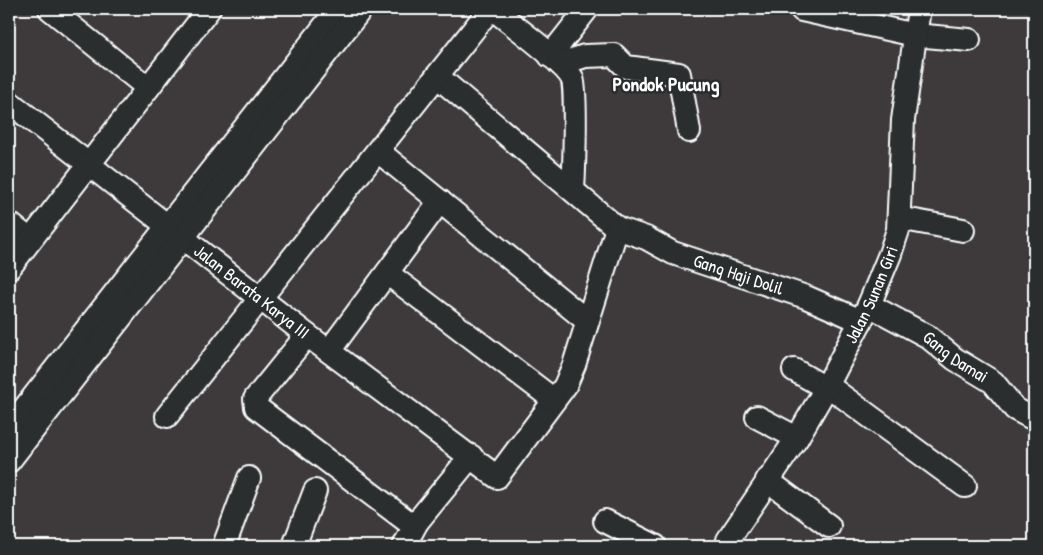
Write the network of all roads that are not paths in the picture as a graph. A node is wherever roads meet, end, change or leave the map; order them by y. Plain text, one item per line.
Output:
1 (50, 9) edge
2 (338, 9) edge
3 (361, 9) edge
4 (492, 9) edge
5 (586, 9) edge
6 (919, 9) edge
7 (802, 10) dead end
8 (199, 12) edge
9 (915, 35) junction
10 (969, 40) dead end
11 (555, 60) junction
12 (437, 76) junction
13 (148, 88) junction
14 (9, 102) edge
15 (689, 132) dead end
16 (378, 151) junction
17 (88, 165) junction
18 (573, 190) junction
19 (440, 202) junction
20 (899, 218) junction
21 (9, 223) edge
22 (617, 228) junction
23 (963, 230) dead end
24 (174, 232) junction
25 (30, 240) junction
26 (9, 268) edge
27 (387, 273) junction
28 (260, 299) junction
29 (865, 313) junction
30 (587, 321) junction
31 (307, 335) junction
32 (329, 351) junction
33 (794, 370) dead end
34 (827, 387) junction
35 (554, 400) junction
36 (167, 416) dead end
37 (757, 417) dead end
38 (1034, 419) edge
39 (9, 428) edge
40 (798, 438) junction
41 (470, 456) junction
42 (9, 461) edge
43 (249, 478) dead end
44 (767, 480) junction
45 (965, 486) dead end
46 (315, 491) dead end
47 (605, 521) dead end
48 (417, 522) junction
49 (829, 526) dead end
50 (224, 546) edge
51 (294, 546) edge
52 (404, 546) edge
53 (655, 546) edge
54 (727, 546) edge

1 - 13 street
2 - 24 street
3 - 24 street
4 - 11 street
4 - 12 street
5 - 11 street
6 - 9 street, Jalan Sunan Giri
7 - 9 street
8 - 13 street
9 - 10 street
9 - 20 street, Jalan Sunan Giri
11 - 15 street
11 - 18 street
12 - 16 street
12 - 18 street
13 - 17 street
14 - 17 street, Jalan Barata Karya III
16 - 19 street
16 - 28 street
17 - 24 street, Jalan Barata Karya III
17 - 25 street
18 - 22 street
19 - 27 street
19 - 30 street
20 - 23 street
20 - 29 street, Jalan Sunan Giri
21 - 25 street
22 - 29 street, Gang Haji Dolil
22 - 30 street
24 - 28 street, Jalan Barata Karya III
24 - 39 street
24 - 42 street
25 - 26 street
27 - 32 street
27 - 35 street
28 - 31 street, Jalan Barata Karya III
28 - 36 street
29 - 34 street, Jalan Sunan Giri
29 - 38 street, Gang Damai
30 - 35 street
31 - 32 street, Jalan Barata Karya III
31 - 48 street
32 - 41 street, Jalan Barata Karya III
33 - 34 street
34 - 40 street, Jalan Sunan Giri
34 - 45 street
35 - 41 street, Jalan Barata Karya III
37 - 40 street
40 - 44 street, Jalan Sunan Giri
41 - 48 street
43 - 50 street
44 - 49 street
44 - 54 street, Jalan Sunan Giri
46 - 51 street
47 - 53 street
48 - 52 street

